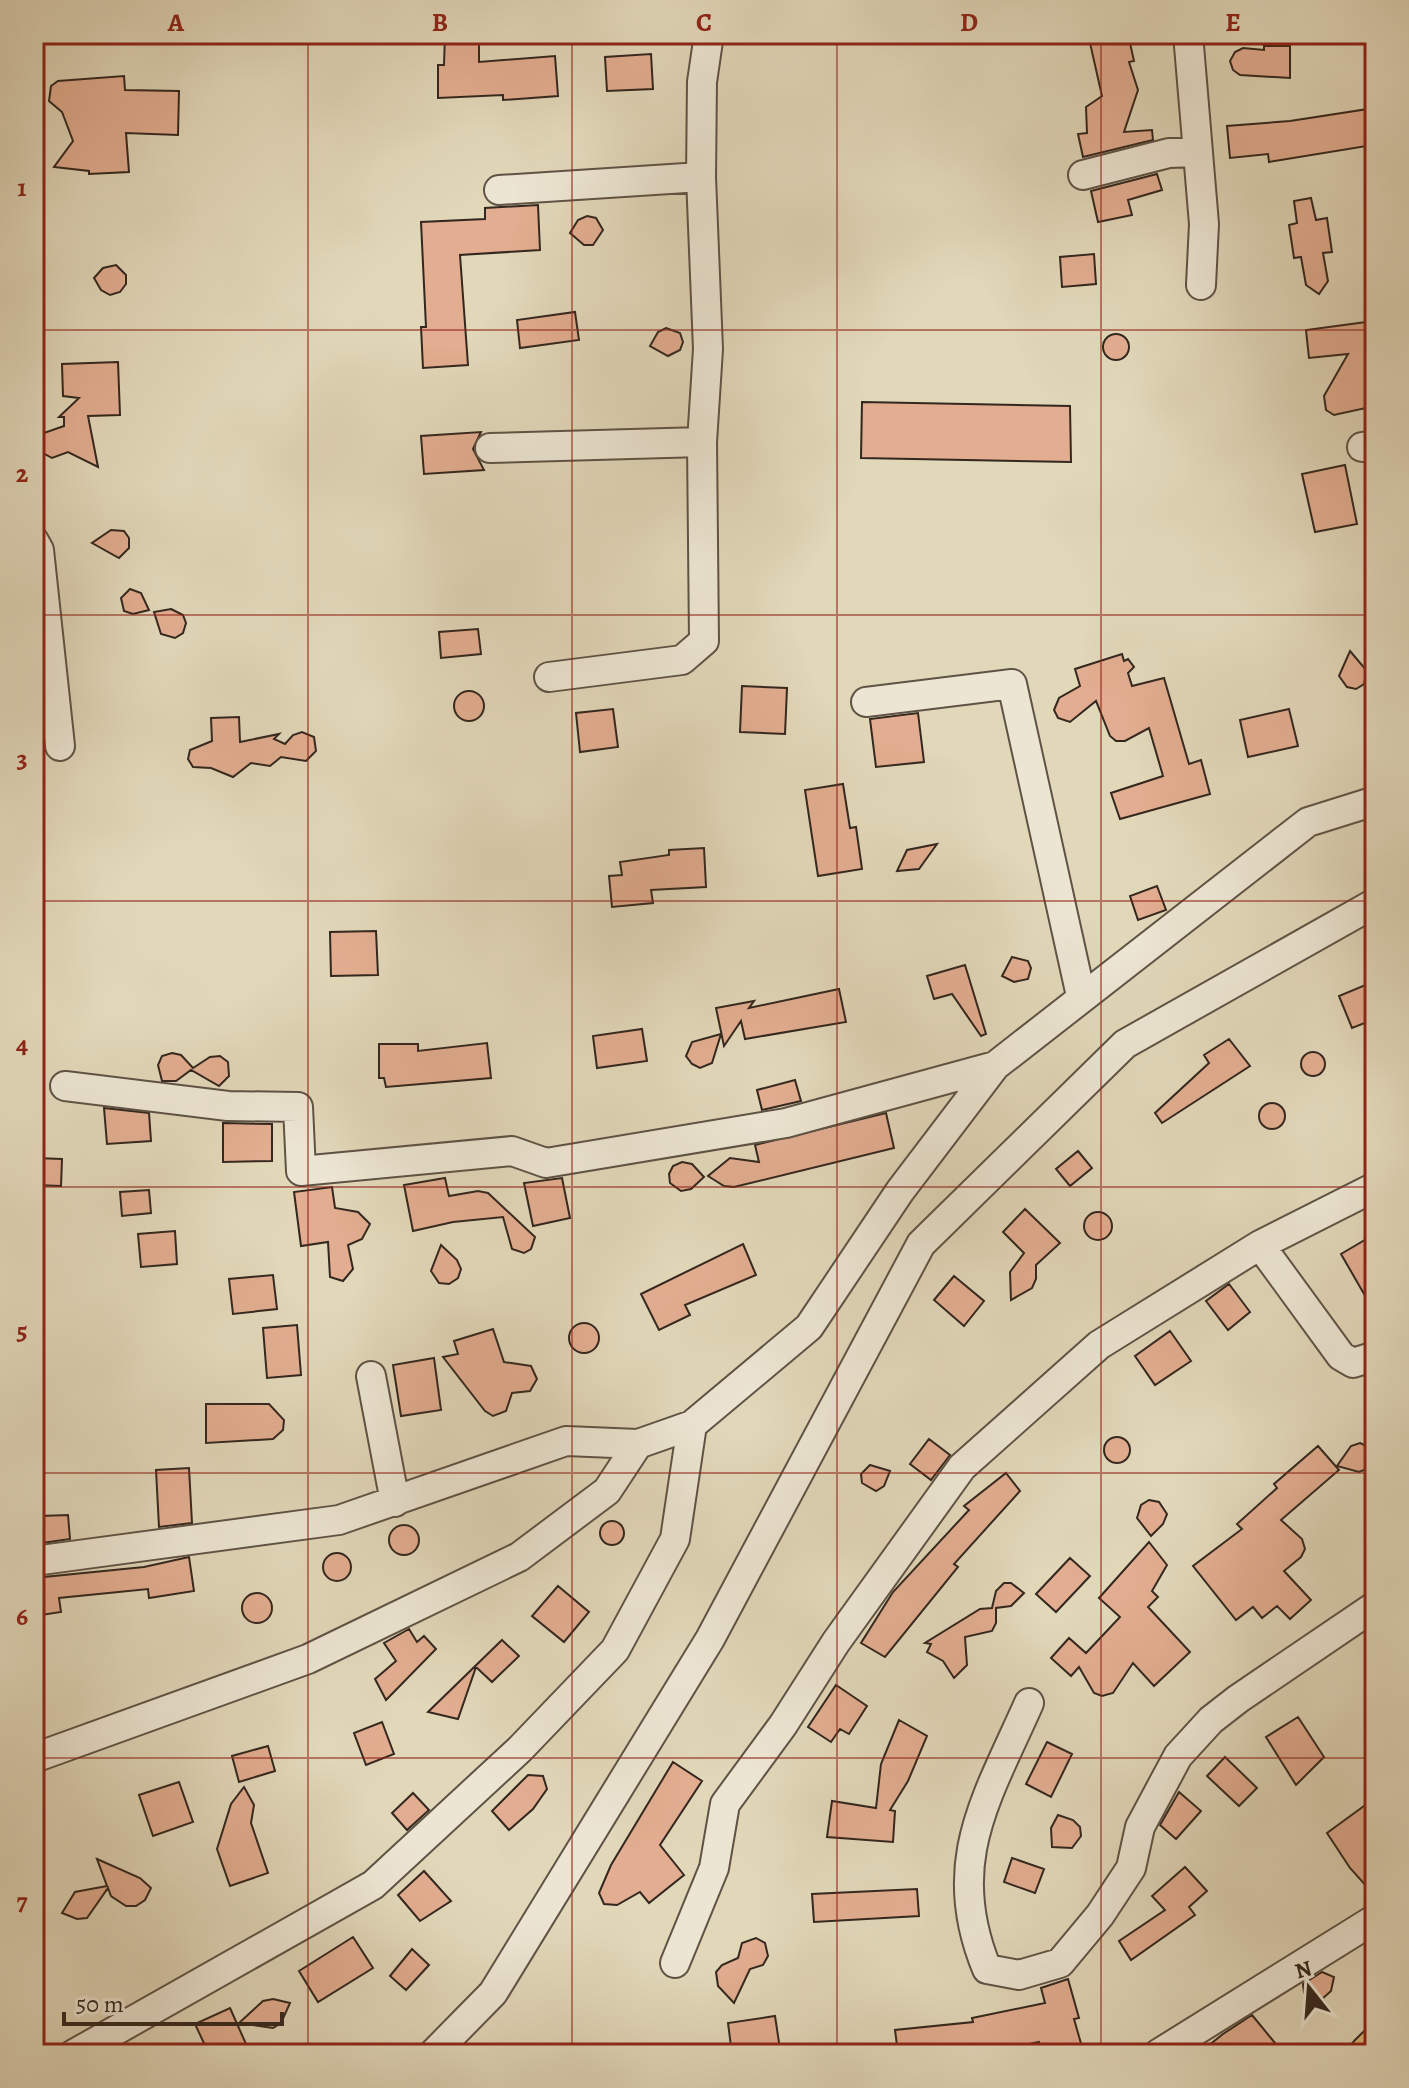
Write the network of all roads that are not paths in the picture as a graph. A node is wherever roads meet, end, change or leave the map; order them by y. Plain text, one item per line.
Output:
1 (709, 34) edge
2 (1188, 34) edge
3 (1198, 152) junction
4 (1083, 175) dead end
5 (701, 177) junction
6 (499, 190) dead end
7 (1201, 285) dead end
8 (702, 442) junction
9 (490, 448) dead end
10 (34, 541) edge
11 (549, 677) dead end
12 (866, 702) dead end
13 (60, 746) dead end
14 (1375, 801) edge
15 (1375, 903) edge
16 (1081, 996) junction
17 (995, 1066) junction
18 (65, 1086) dead end
19 (1375, 1187) edge
20 (1260, 1245) junction
21 (1375, 1356) edge
22 (371, 1376) dead end
23 (692, 1425) junction
24 (638, 1444) junction
25 (395, 1502) junction
26 (34, 1561) edge
27 (1375, 1606) edge
28 (1029, 1703) dead end
29 (34, 1758) edge
30 (1375, 1919) edge
31 (675, 1963) dead end
32 (1375, 2047) edge
33 (74, 2054) edge
34 (433, 2054) edge
35 (1158, 2054) edge
36 (1368, 2054) edge

1 - 5 street
2 - 3 street
3 - 4 street
3 - 7 street
5 - 6 street
5 - 8 street
8 - 9 street
8 - 11 street
10 - 13 street
12 - 16 street
14 - 16 street
15 - 34 street
16 - 17 street
17 - 18 street
17 - 23 street
19 - 20 street
20 - 21 street
20 - 31 street
22 - 25 street
23 - 24 street
23 - 33 street
24 - 25 street
24 - 29 street
25 - 26 street
27 - 28 street
30 - 35 street
32 - 36 main road

